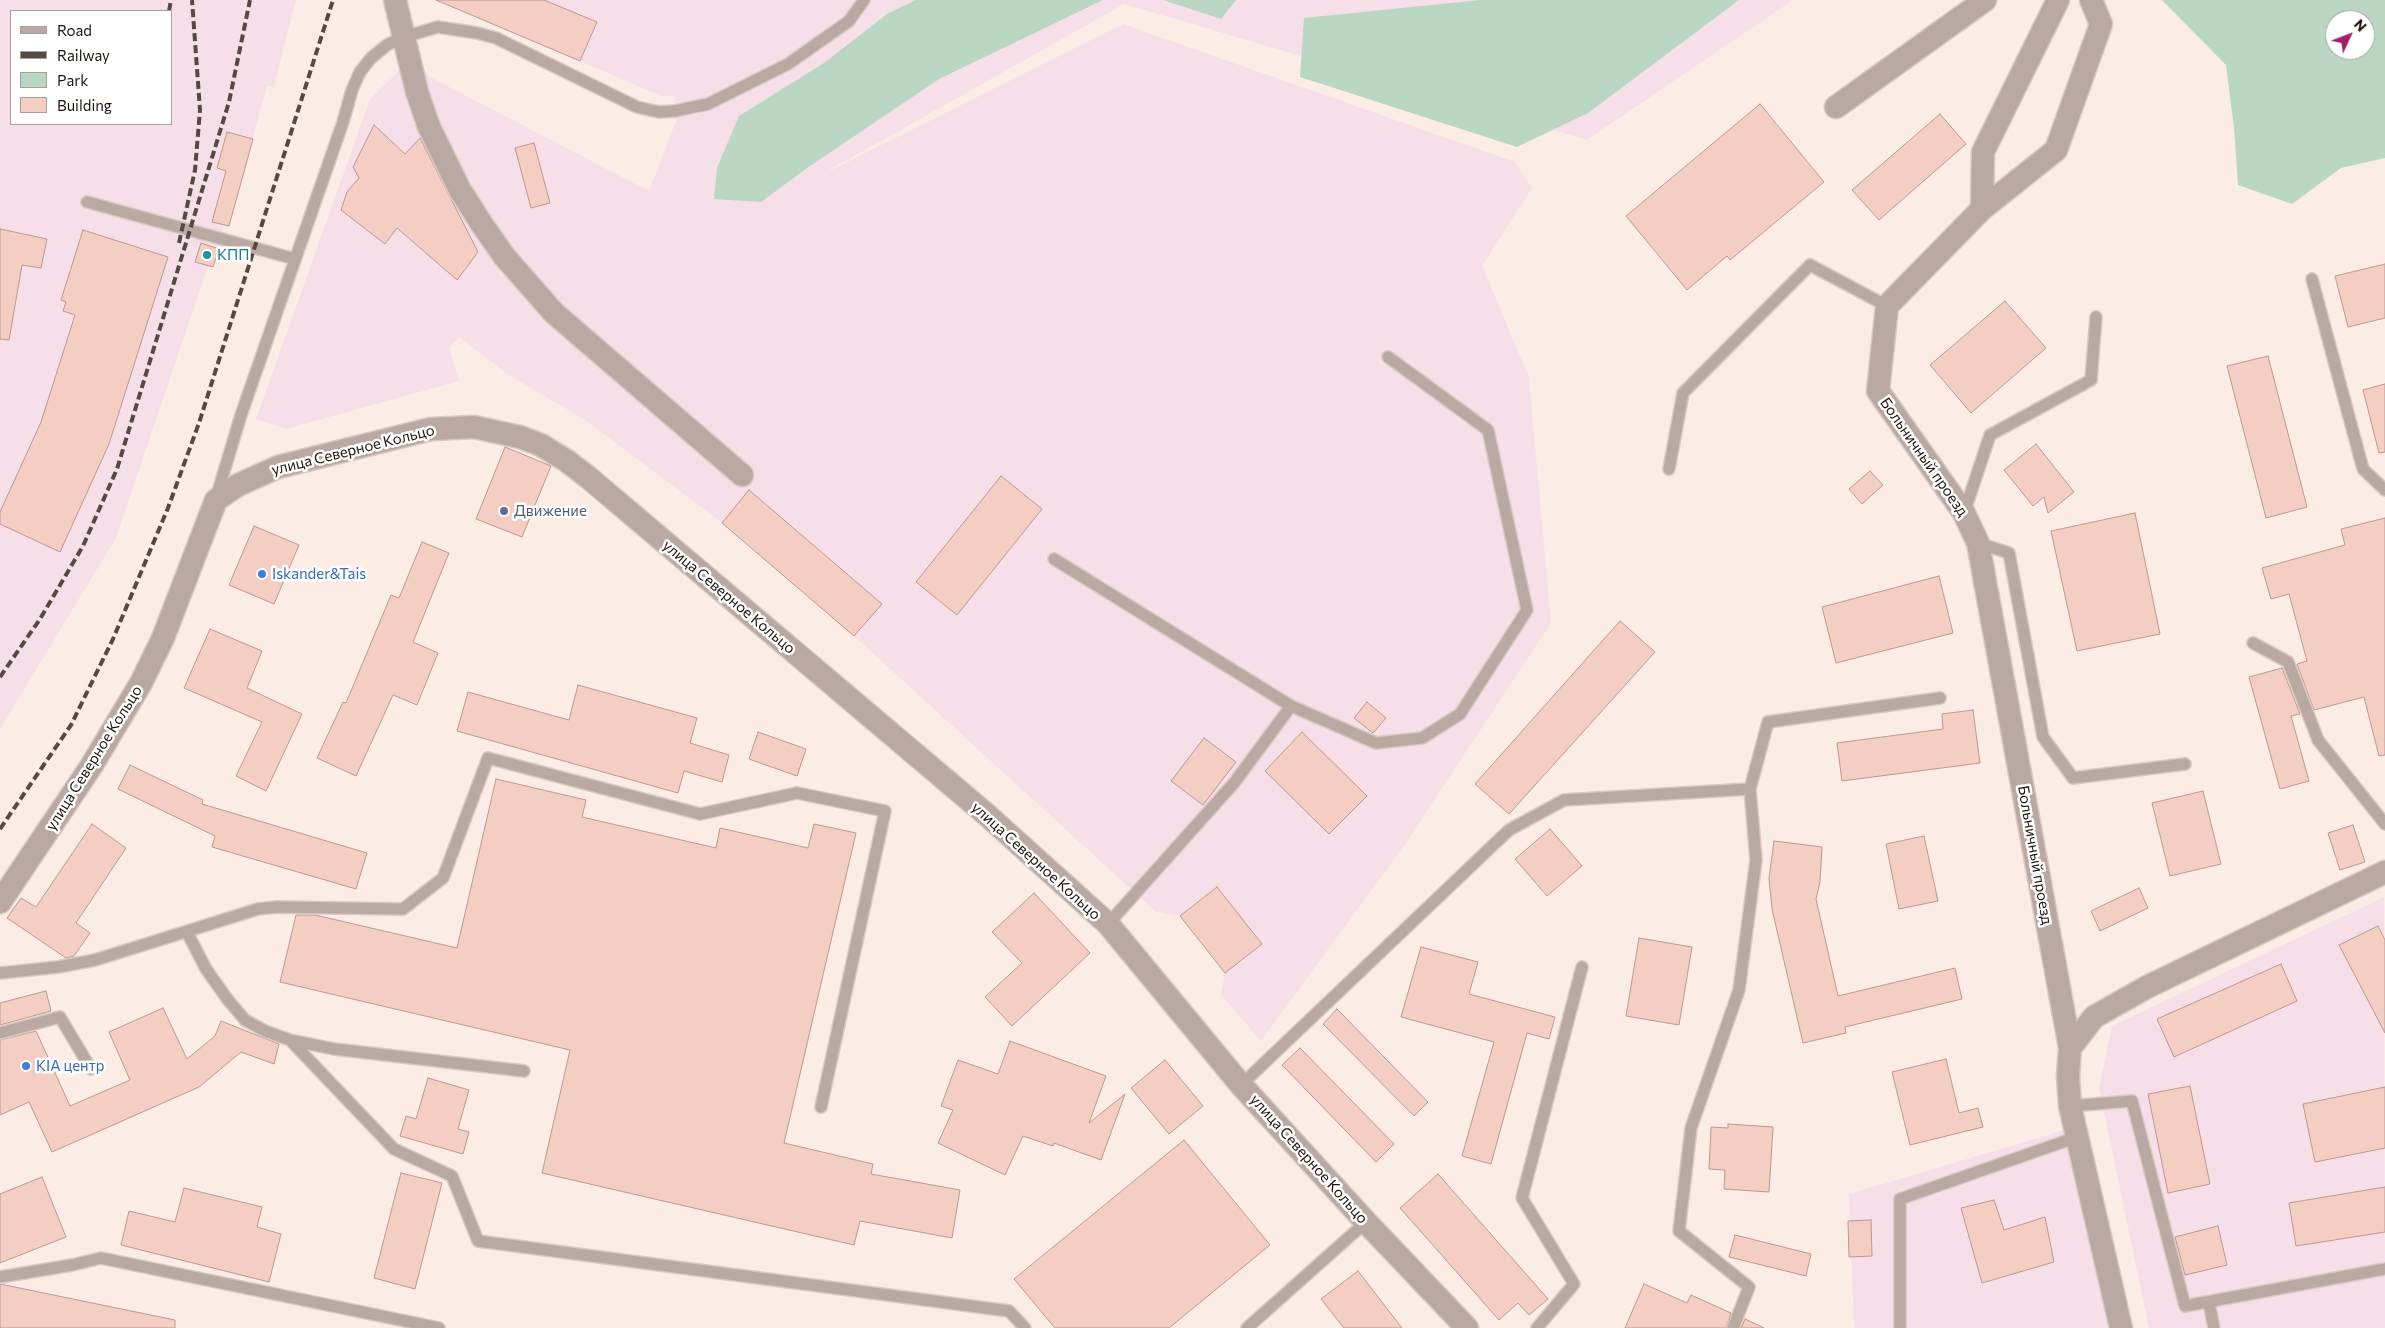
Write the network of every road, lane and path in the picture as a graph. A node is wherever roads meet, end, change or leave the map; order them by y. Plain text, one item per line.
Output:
1 (395, 0) edge
2 (864, 0) edge
3 (1985, 0) edge
4 (2058, 0) edge
5 (2091, 0) edge
6 (403, 36) junction
7 (1836, 107) dead end
8 (87, 202) dead end
9 (1982, 209) junction
10 (295, 260) junction
11 (2312, 279) dead end
12 (1887, 306) junction
13 (2096, 317) dead end
14 (1388, 357) dead end
15 (1670, 469) dead end
16 (742, 475) dead end
17 (2385, 490) edge
18 (216, 500) junction
19 (1964, 513) junction
20 (1978, 543) junction
21 (1054, 560) dead end
22 (2253, 643) dead end
23 (1940, 698) dead end
24 (1291, 706) junction
25 (2185, 764) dead end
26 (1750, 789) junction
27 (2385, 824) edge
28 (2385, 872) edge
29 (0, 902) edge
30 (1108, 924) junction
31 (187, 932) junction
32 (1582, 967) dead end
33 (0, 973) edge
34 (0, 1033) edge
35 (290, 1040) junction
36 (2070, 1048) junction
37 (91, 1069) dead end
38 (524, 1071) dead end
39 (1241, 1085) junction
40 (2070, 1106) junction
41 (821, 1107) dead end
42 (2077, 1137) junction
43 (1366, 1222) junction
44 (2385, 1269) edge
45 (0, 1277) edge
46 (2209, 1303) junction
47 (439, 1328) edge
48 (1025, 1328) edge
49 (1247, 1328) edge
50 (1467, 1328) edge
51 (1537, 1328) edge
52 (1733, 1328) edge
53 (1900, 1328) edge
54 (2121, 1328) edge
55 (2214, 1328) edge

1 - 6 street
2 - 6 lane
3 - 7 street
4 - 9 street
5 - 9 street
6 - 10 lane
6 - 16 street
8 - 10 lane
9 - 12 street
10 - 18 lane
11 - 17 lane
12 - 15 lane
12 - 19 street, Больничный проезд
13 - 19 lane
14 - 24 lane
18 - 29 street, улица Северное Кольцо
18 - 30 street, улица Северное Кольцо
19 - 20 street, Больничный проезд
20 - 25 lane
20 - 36 street, Больничный проезд
21 - 24 lane
22 - 27 lane
23 - 26 lane
24 - 30 lane
26 - 39 lane
26 - 52 lane
28 - 36 street
30 - 39 street, улица Северное Кольцо
31 - 33 lane
31 - 35 lane
31 - 41 lane
32 - 51 lane
34 - 37 lane
35 - 38 lane
35 - 48 lane
36 - 40 street, Больничный проезд
39 - 43 street, улица Северное Кольцо
40 - 42 street, Больничный проезд
40 - 46 lane
42 - 53 lane
42 - 54 street, Больничный проезд
43 - 49 lane
43 - 50 street, улица Северное Кольцо
44 - 46 lane
45 - 47 lane
46 - 55 lane

